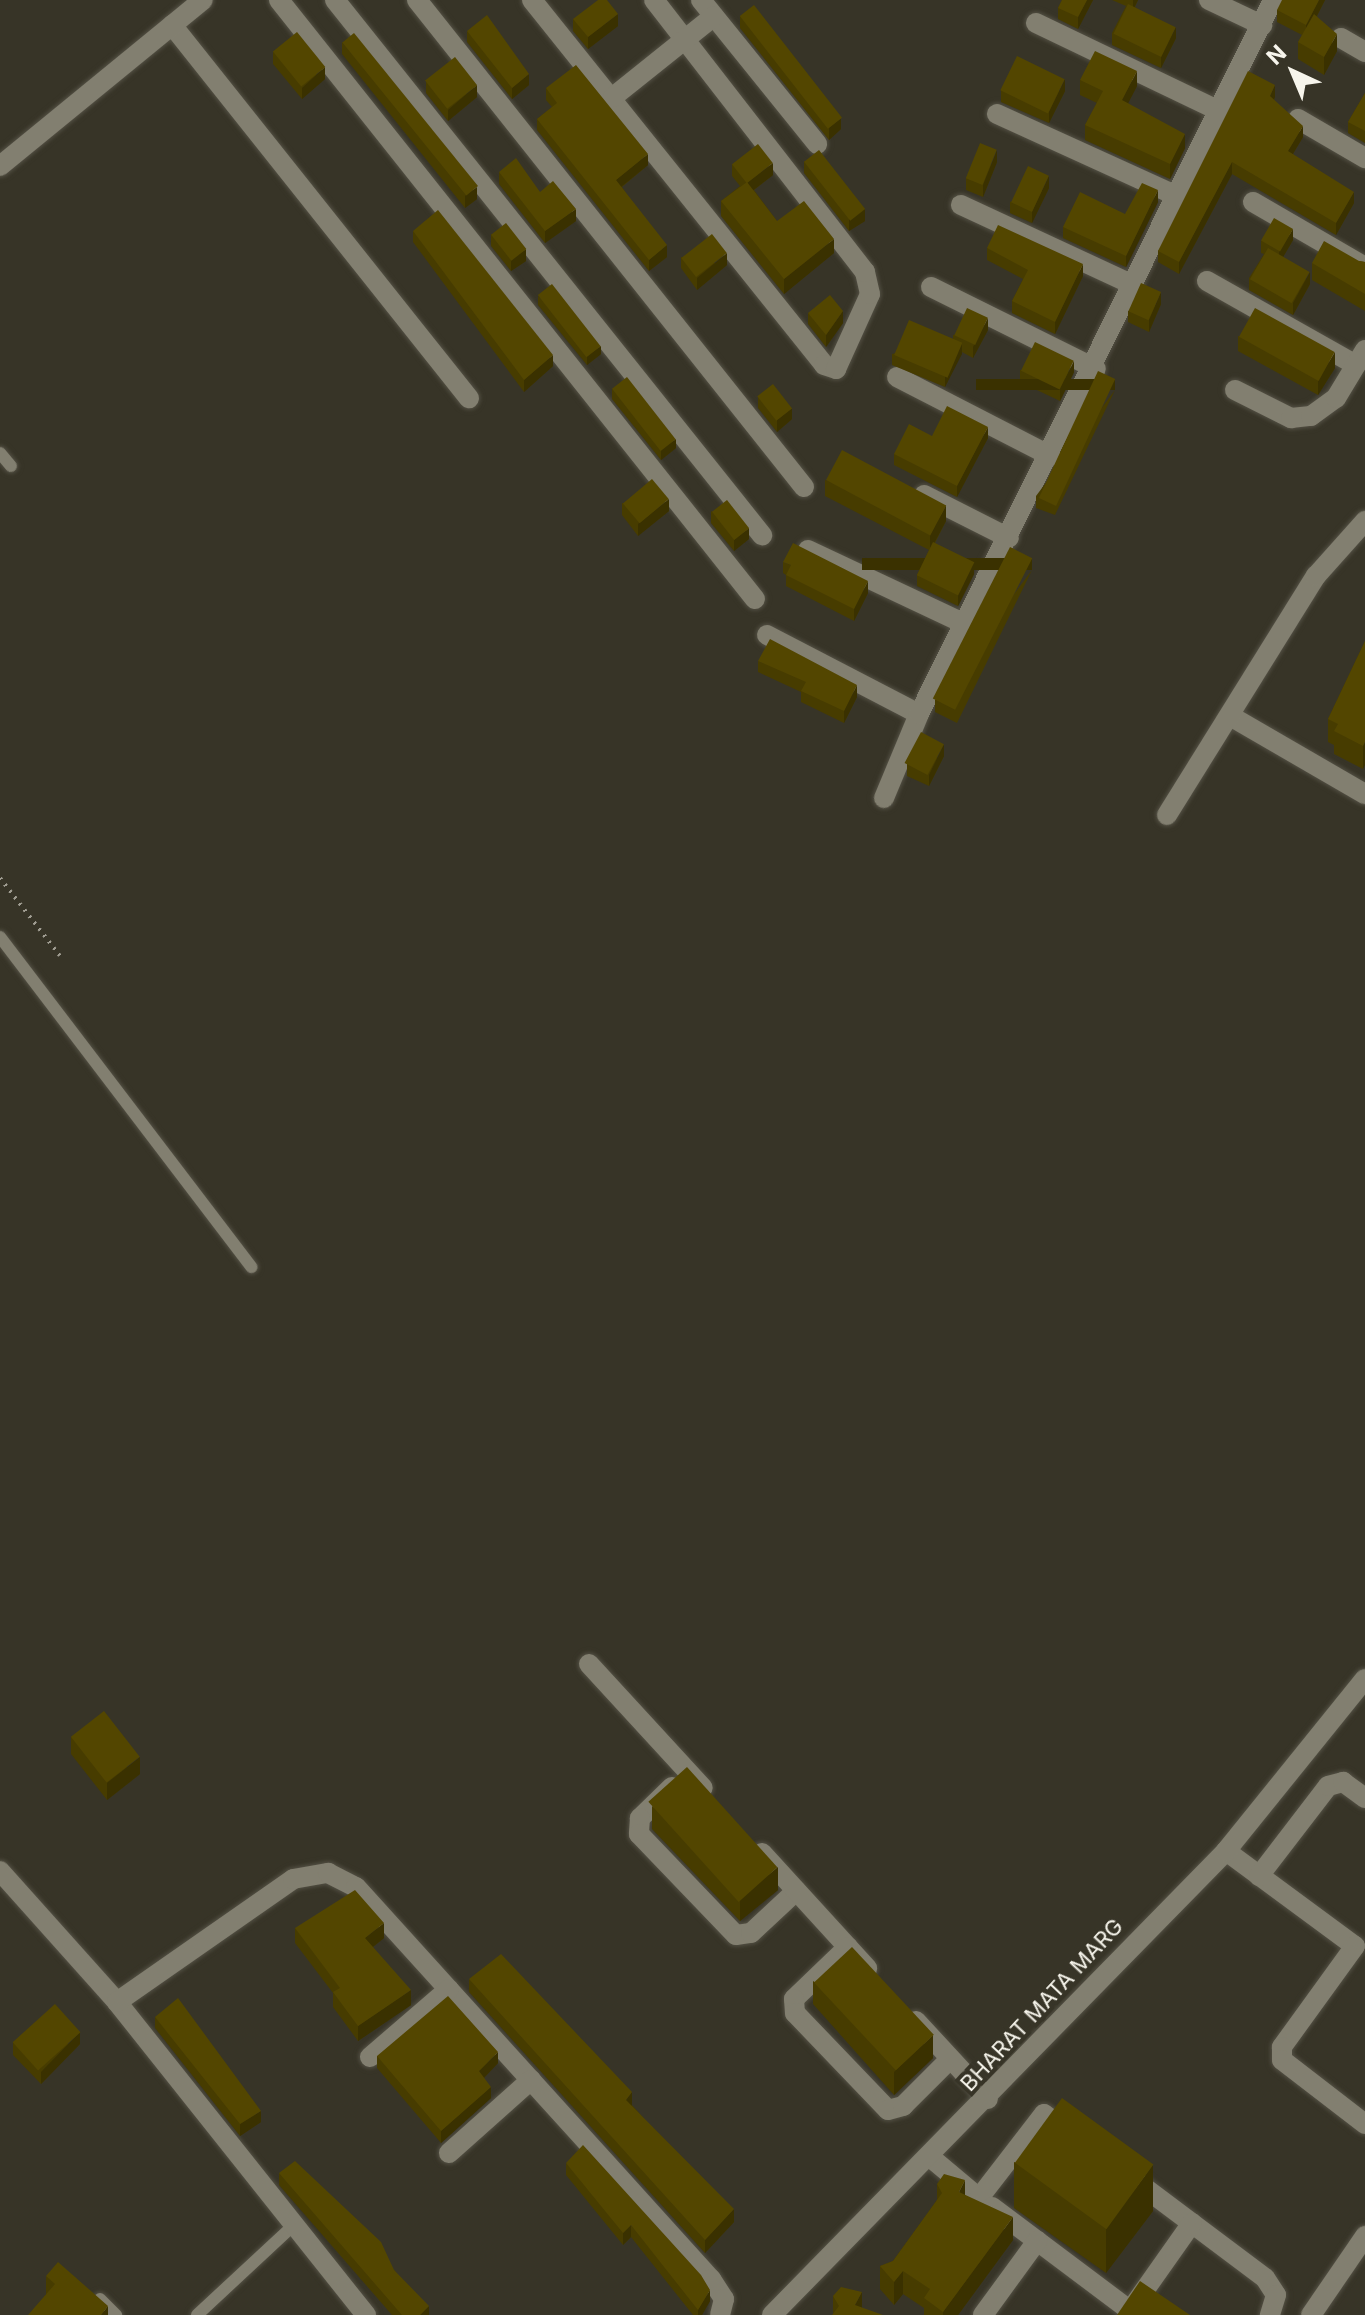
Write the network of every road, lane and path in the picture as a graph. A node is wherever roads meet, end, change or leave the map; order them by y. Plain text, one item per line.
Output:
1 (203, 0) edge
2 (279, 0) edge
3 (335, 0) edge
4 (417, 0) edge
5 (532, 0) edge
6 (654, 0) edge
7 (1209, 0) edge
8 (1273, 0) edge
9 (708, 8) edge
10 (1036, 23) dead end
11 (172, 25) junction
12 (1262, 25) junction
13 (1341, 38) dead end
14 (686, 40) junction
15 (1365, 52) edge
16 (613, 97) junction
17 (1220, 111) junction
18 (997, 114) dead end
19 (1298, 119) edge
20 (817, 144) dead end
21 (1365, 158) edge
22 (0, 166) edge
23 (1179, 197) junction
24 (1253, 202) dead end
25 (961, 205) dead end
26 (1365, 267) edge
27 (1207, 281) dead end
28 (1133, 285) junction
29 (931, 287) dead end
30 (1361, 357) edge
31 (1096, 369) junction
32 (897, 377) dead end
33 (1235, 390) dead end
34 (469, 398) dead end
35 (0, 453) edge
36 (1051, 456) junction
37 (11, 466) dead end
38 (804, 487) dead end
39 (910, 488) edge
40 (1365, 521) edge
41 (762, 535) dead end
42 (1009, 538) junction
43 (808, 550) edge
44 (755, 599) dead end
45 (965, 624) junction
46 (767, 635) dead end
47 (919, 714) junction
48 (1232, 717) junction
49 (1365, 794) edge
50 (884, 798) dead end
51 (1167, 815) dead end
52 (0, 878) edge
53 (0, 937) edge
54 (60, 956) dead end
55 (251, 1267) dead end
56 (589, 1664) dead end
57 (1365, 1679) edge
58 (688, 1771) junction
59 (1365, 1798) edge
60 (717, 1803) edge
61 (746, 1836) edge
62 (1226, 1851) junction
63 (0, 1871) edge
64 (1259, 1876) junction
65 (796, 1891) junction
66 (848, 1947) junction
67 (881, 1983) edge
68 (449, 1989) junction
69 (117, 2002) junction
70 (901, 2005) edge
71 (370, 2057) dead end
72 (950, 2059) junction
73 (531, 2080) junction
74 (988, 2099) junction
75 (1365, 2124) edge
76 (1081, 2141) edge
77 (449, 2153) dead end
78 (930, 2157) junction
79 (1118, 2169) edge
80 (979, 2198) junction
81 (1192, 2223) junction
82 (294, 2225) junction
83 (1365, 2236) edge
84 (1037, 2241) junction
85 (100, 2299) edge
86 (1131, 2314) edge
87 (116, 2315) edge
88 (197, 2315) edge
89 (366, 2315) edge
90 (720, 2315) edge
91 (772, 2315) edge
92 (983, 2315) edge
93 (1270, 2315) edge
94 (1311, 2315) edge

1 - 11 street
2 - 44 street
3 - 41 street
4 - 38 street
5 - 16 street
6 - 14 street
7 - 12 street
8 - 12 street
9 - 14 street
9 - 20 street
10 - 17 street
11 - 22 street
11 - 34 street
12 - 17 street
13 - 15 street
14 - 16 street
14 - 16 street
17 - 23 street
18 - 23 street
19 - 21 street
23 - 28 street
24 - 26 street
25 - 28 street
27 - 30 street
28 - 31 street
29 - 31 street
30 - 33 street
31 - 36 street
32 - 36 street
35 - 37 lane
36 - 42 street
39 - 42 street
40 - 48 street
42 - 45 street
43 - 45 street
45 - 47 street
46 - 47 street
47 - 50 street
48 - 49 street
48 - 51 street
52 - 54 path
53 - 55 lane
56 - 58 street
57 - 62 street, BHARAT MATA MARG
58 - 60 street
58 - 65 street
59 - 64 street
61 - 65 street
62 - 64 street
62 - 74 street, BHARAT MATA MARG
63 - 69 street
64 - 75 street
65 - 66 street
66 - 67 street
66 - 72 street
68 - 69 street
68 - 71 street
68 - 73 street
69 - 82 street
70 - 72 street
72 - 74 street
73 - 77 street
73 - 90 street
74 - 78 street, BHARAT MATA MARG
76 - 80 street
78 - 80 street
78 - 91 street, BHARAT MATA MARG
79 - 81 street
80 - 84 street
81 - 86 street
81 - 93 street
82 - 88 lane
82 - 89 street
83 - 94 street
84 - 86 street
84 - 92 street
85 - 87 lane

